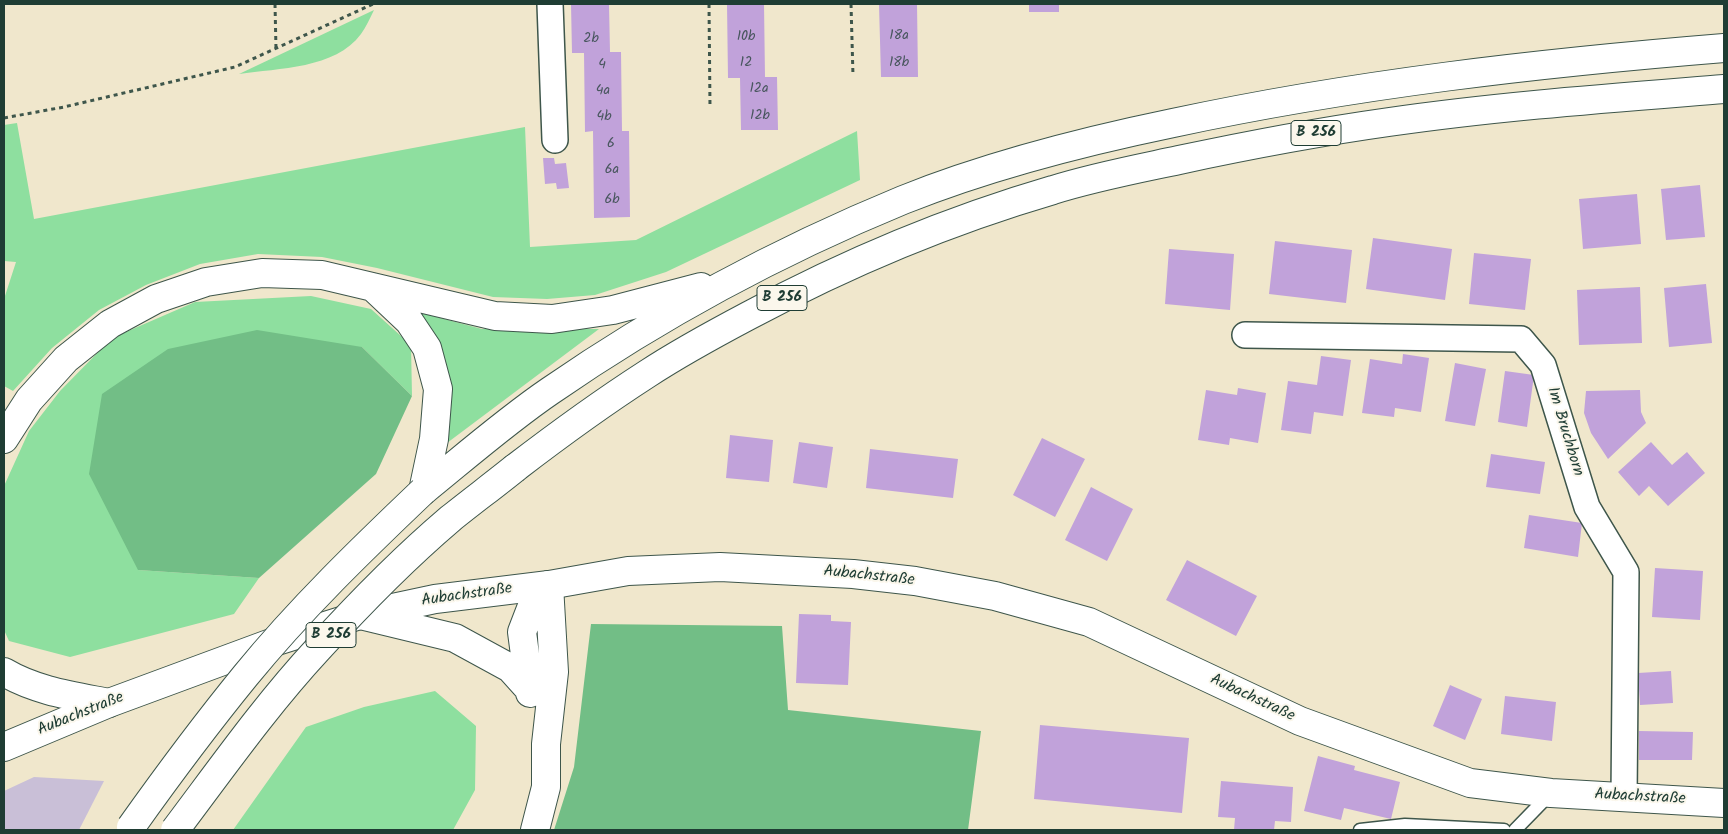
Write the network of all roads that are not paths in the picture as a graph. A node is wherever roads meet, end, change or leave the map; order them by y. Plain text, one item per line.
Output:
1 (550, 4) edge
2 (1724, 48) edge
3 (1724, 88) edge
4 (555, 140) dead end
5 (744, 275) junction
6 (373, 287) junction
7 (1245, 335) dead end
8 (4, 439) edge
9 (423, 491) junction
10 (549, 585) junction
11 (360, 615) junction
12 (4, 672) edge
13 (528, 688) junction
14 (108, 702) junction
15 (546, 744) junction
16 (4, 747) edge
17 (1550, 793) junction
18 (1624, 798) junction
19 (1724, 803) edge
20 (130, 828) edge
21 (175, 830) edge
22 (535, 830) edge
23 (1360, 830) edge
24 (1504, 830) edge
25 (1516, 830) edge

1 - 4 street
2 - 5 main road, B 256
3 - 21 main road, B 256, bridge
5 - 6 main road
5 - 9 main road, B 256
6 - 8 main road
6 - 9 main road
7 - 18 street, Im Bruchborn
9 - 20 main road, B 256, bridge
10 - 11 main road, Aubachstraße
10 - 13 main road
10 - 15 main road
10 - 17 main road, Aubachstraße
11 - 13 main road
11 - 14 main road, Aubachstraße
12 - 14 main road
13 - 15 main road
14 - 16 main road, Aubachstraße
15 - 22 main road
17 - 18 main road, Aubachstraße
17 - 25 lane
18 - 19 main road, Aubachstraße
23 - 24 lane

